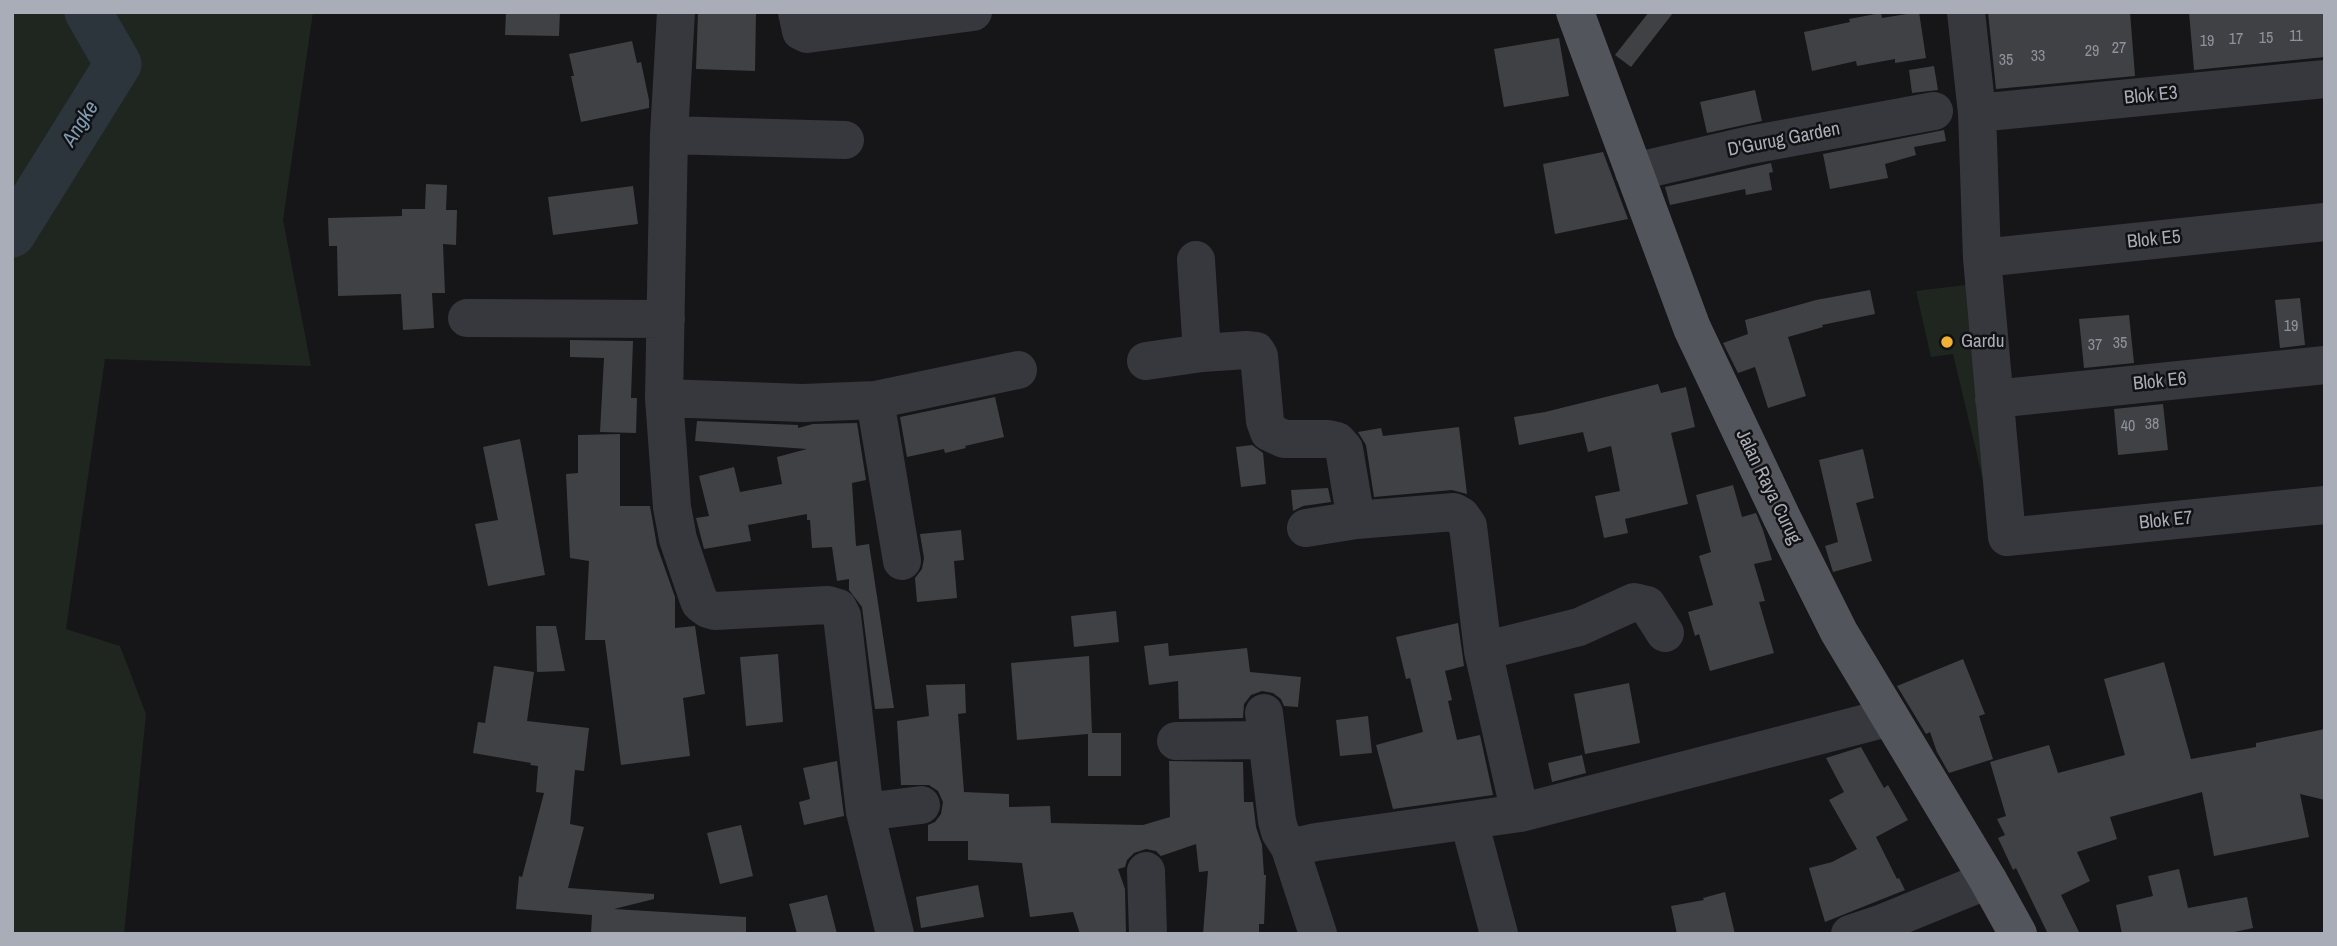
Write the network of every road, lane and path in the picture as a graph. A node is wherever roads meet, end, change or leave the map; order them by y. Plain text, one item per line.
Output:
1 (676, 12) edge
2 (797, 12) edge
3 (974, 12) edge
4 (1575, 12) edge
5 (1966, 12) edge
6 (2325, 79) edge
7 (1934, 111) dead end
8 (1978, 113) junction
9 (669, 135) junction
10 (845, 140) dead end
11 (1634, 172) junction
12 (2325, 222) edge
13 (1983, 258) junction
14 (1196, 260) dead end
15 (467, 318) dead end
16 (666, 319) junction
17 (1202, 354) junction
18 (1146, 361) dead end
19 (2325, 365) edge
20 (1018, 370) dead end
21 (664, 398) junction
22 (1994, 398) junction
23 (875, 400) junction
24 (2325, 505) edge
25 (1356, 520) junction
26 (1306, 528) dead end
27 (902, 561) dead end
28 (1665, 634) dead end
29 (1483, 651) junction
30 (1890, 717) junction
31 (1177, 741) dead end
32 (921, 805) dead end
33 (865, 811) junction
34 (1520, 813) junction
35 (1469, 821) junction
36 (1290, 848) junction
37 (1146, 871) dead end
38 (1988, 880) junction
39 (895, 934) edge
40 (1148, 934) edge
41 (1318, 934) edge
42 (1499, 934) edge
43 (1850, 934) edge
44 (2018, 934) edge

1 - 9 street
2 - 3 street
4 - 11 main road, Jalan Raya Curug
5 - 8 street
6 - 8 street, Blok E3
7 - 11 street, D'Gurug Garden
8 - 13 street
9 - 10 street
9 - 16 street
11 - 30 main road, Jalan Raya Curug
12 - 13 street, Blok E5
13 - 22 street
14 - 17 street
15 - 16 street
16 - 21 street
17 - 18 street
17 - 25 street
19 - 22 street, Blok E6
20 - 23 street
21 - 23 street
21 - 33 street
22 - 24 street, Blok E7
23 - 27 street
25 - 26 street
25 - 29 street
28 - 29 street
29 - 34 street
30 - 34 street
30 - 38 main road, Jalan Raya Curug
31 - 36 street
32 - 33 street
33 - 39 street
34 - 35 street
35 - 36 street
35 - 42 street
36 - 41 street
37 - 40 street
38 - 43 street
38 - 44 main road, Jalan Raya Curug

